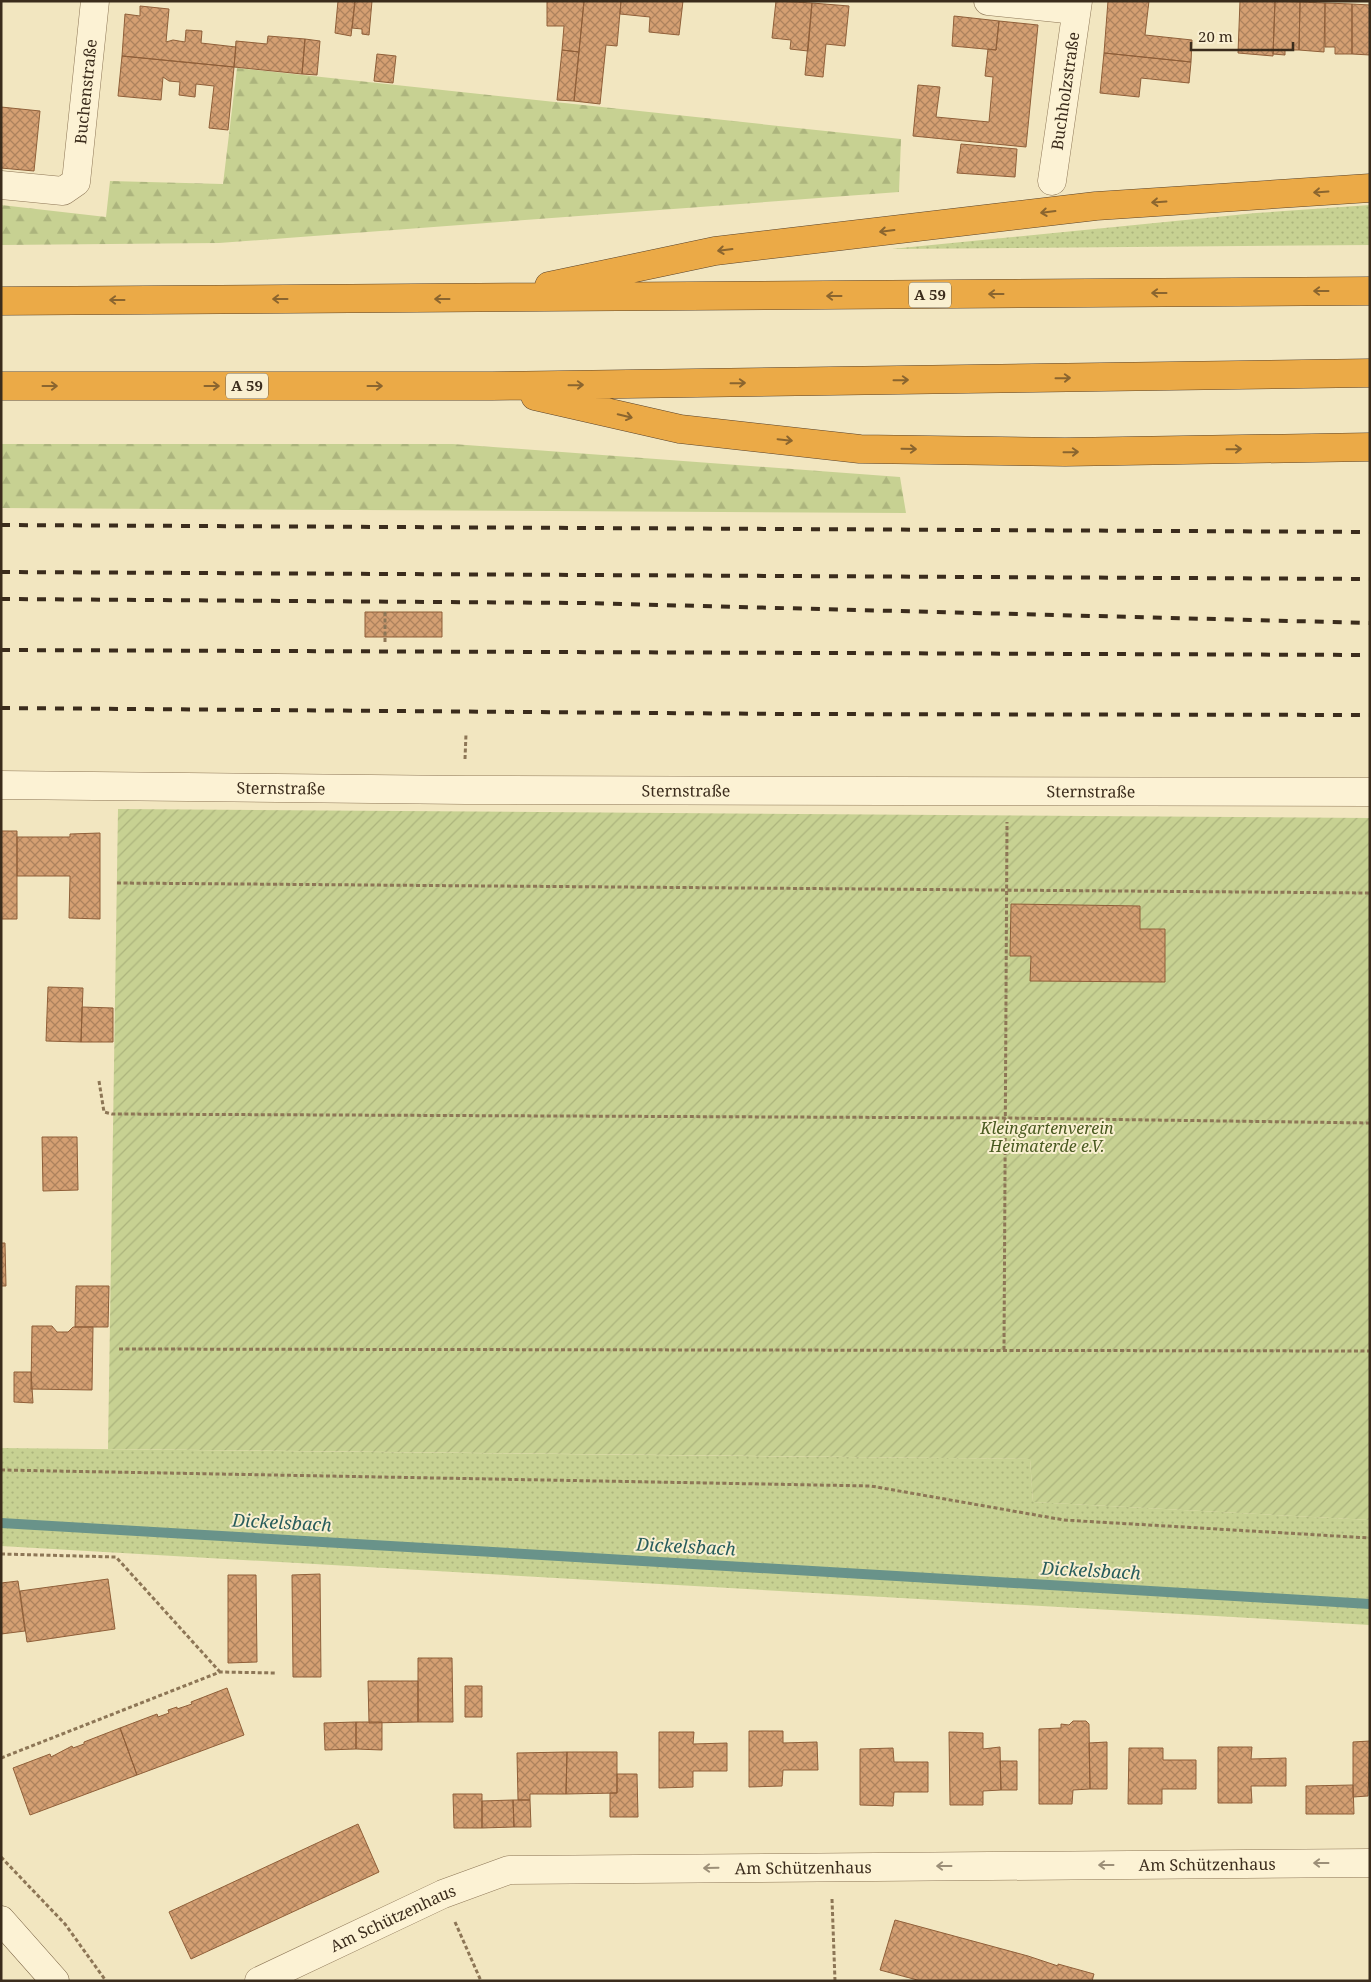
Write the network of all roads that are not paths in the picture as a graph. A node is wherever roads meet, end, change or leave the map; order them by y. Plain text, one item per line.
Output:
1 (96, 1) edge
2 (988, 1) edge
3 (1077, 6) edge
4 (1052, 181) dead end
5 (1, 185) edge
6 (1370, 188) edge
7 (1370, 291) edge
8 (491, 298) junction
9 (1, 301) edge
10 (1370, 373) edge
11 (1, 386) edge
12 (492, 386) junction
13 (1370, 447) edge
14 (1, 785) edge
15 (1370, 792) edge
16 (1370, 1863) edge
17 (1, 1920) edge
18 (55, 1981) edge
19 (259, 1981) edge

1 - 5 street, Buchenstraße
2 - 3 street
3 - 4 street, Buchholzstraße
6 -> 8 highway, A 59
7 -> 8 highway, A 59
8 -> 9 highway, A 59
12 -> 10 highway, A 59
11 -> 12 highway, A 59
12 -> 13 highway
14 - 15 street, Sternstraße
16 -> 19 street, Am Schützenhaus
17 - 18 street

